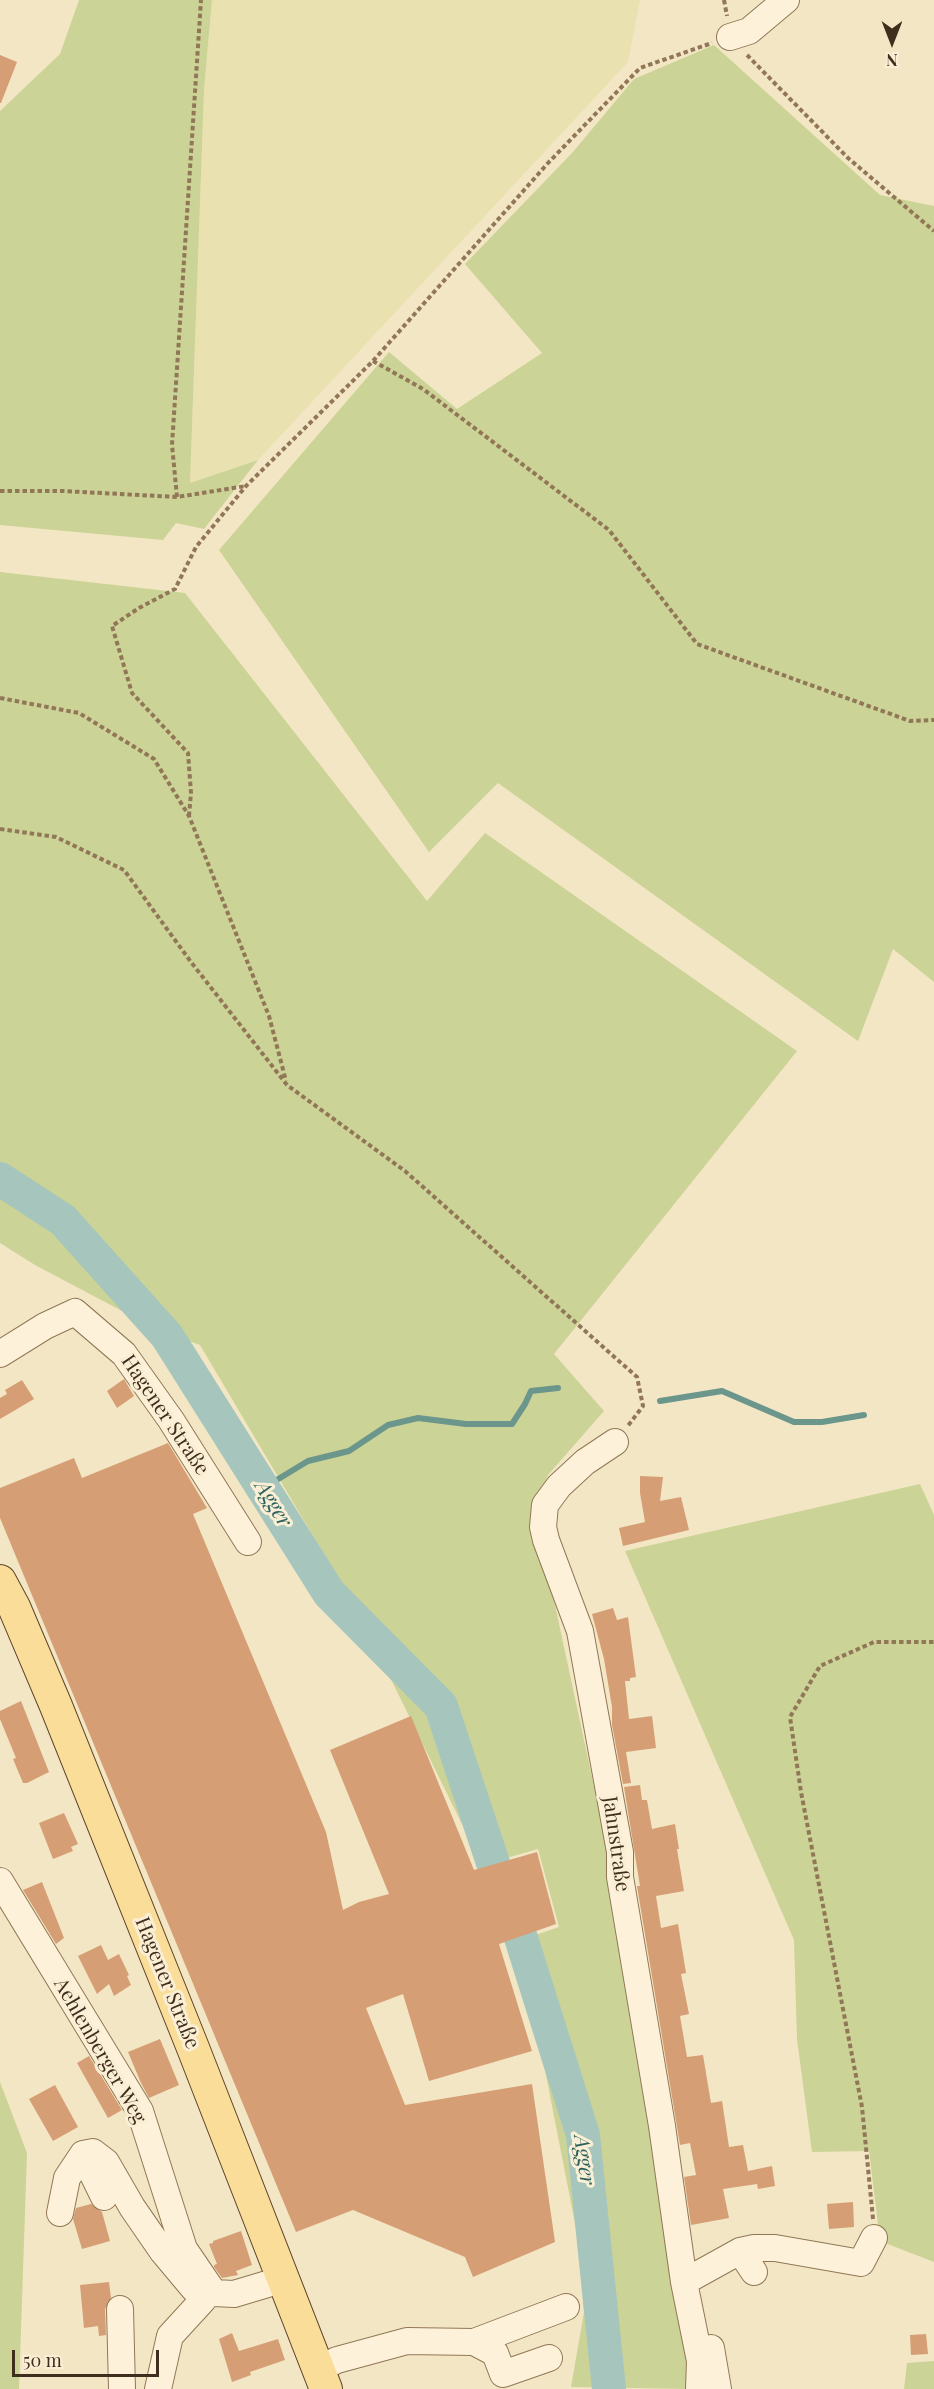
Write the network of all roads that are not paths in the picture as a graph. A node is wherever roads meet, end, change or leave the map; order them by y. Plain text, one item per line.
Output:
1 (786, 0) edge
2 (730, 37) road end
3 (0, 1354) edge
4 (615, 1442) road end
5 (248, 1542) dead end
6 (0, 1581) edge
7 (0, 1881) edge
8 (83, 2154) junction
9 (104, 2197) dead end
10 (60, 2213) dead end
11 (874, 2238) road end
12 (740, 2251) junction
13 (754, 2272) dead end
14 (692, 2278) junction
15 (284, 2279) junction
16 (208, 2296) junction
17 (566, 2307) dead end
18 (120, 2309) dead end
19 (474, 2342) junction
20 (549, 2358) dead end
21 (322, 2379) edge
22 (122, 2389) edge
23 (158, 2389) edge
24 (699, 2389) edge
25 (718, 2389) edge

1 - 2 street
3 - 5 street, Hagener Straße
4 - 14 street, Jahnstraße
6 - 15 main road, Hagener Straße
7 - 16 street, Aehlenberger Weg
8 - 9 street
8 - 10 street
8 - 16 street
11 - 12 street
12 - 13 street
12 - 14 street
14 - 24 street, Jahnstraße
14 - 25 street
15 - 16 street
15 - 21 main road, Hagener Straße
16 - 23 street
17 - 19 street
18 - 22 street
19 - 20 street
19 - 21 street

